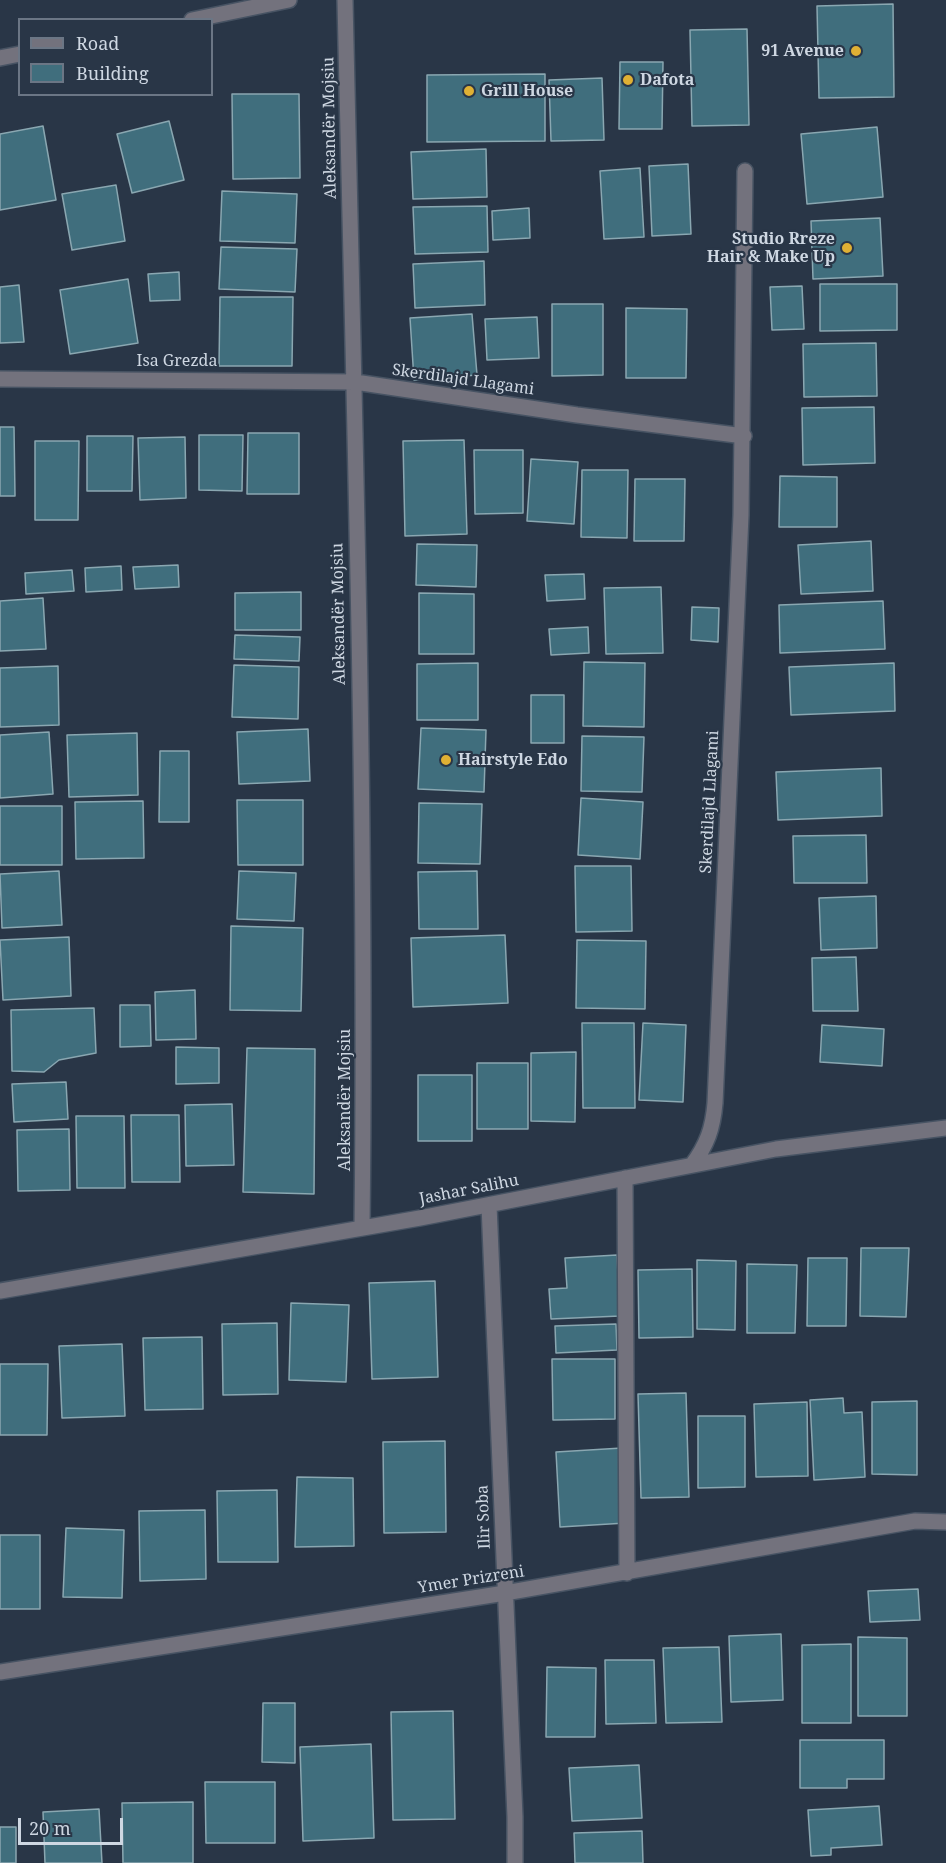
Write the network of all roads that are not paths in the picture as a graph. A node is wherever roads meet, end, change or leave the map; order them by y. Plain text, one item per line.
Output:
1 (289, 0) edge
2 (345, 0) edge
3 (202, 18) edge
4 (18, 54) edge
5 (0, 58) edge
6 (746, 171) dead end
7 (0, 379) edge
8 (355, 382) junction
9 (744, 436) junction
10 (946, 1128) edge
11 (692, 1166) junction
12 (625, 1178) junction
13 (489, 1205) junction
14 (362, 1227) junction
15 (0, 1291) edge
16 (946, 1522) edge
17 (627, 1573) junction
18 (505, 1593) junction
19 (0, 1672) edge
20 (515, 1863) edge

1 - 3 street
2 - 8 street, Aleksandër Mojsiu
4 - 5 street
6 - 9 street, Skerdilajd Llagami
7 - 8 street, Isa Grezda
8 - 9 street, Skerdilajd Llagami
8 - 14 street, Aleksandër Mojsiu
9 - 11 street, Skerdilajd Llagami
10 - 11 street, Jashar Salihu
11 - 12 street, Jashar Salihu
12 - 13 street, Jashar Salihu
12 - 17 street
13 - 14 street, Jashar Salihu
13 - 18 street, Ilir Soba
14 - 15 street, Jashar Salihu
16 - 17 street, Ymer Prizreni
17 - 18 street, Ymer Prizreni
18 - 19 street, Ymer Prizreni
18 - 20 street, Ilir Soba

